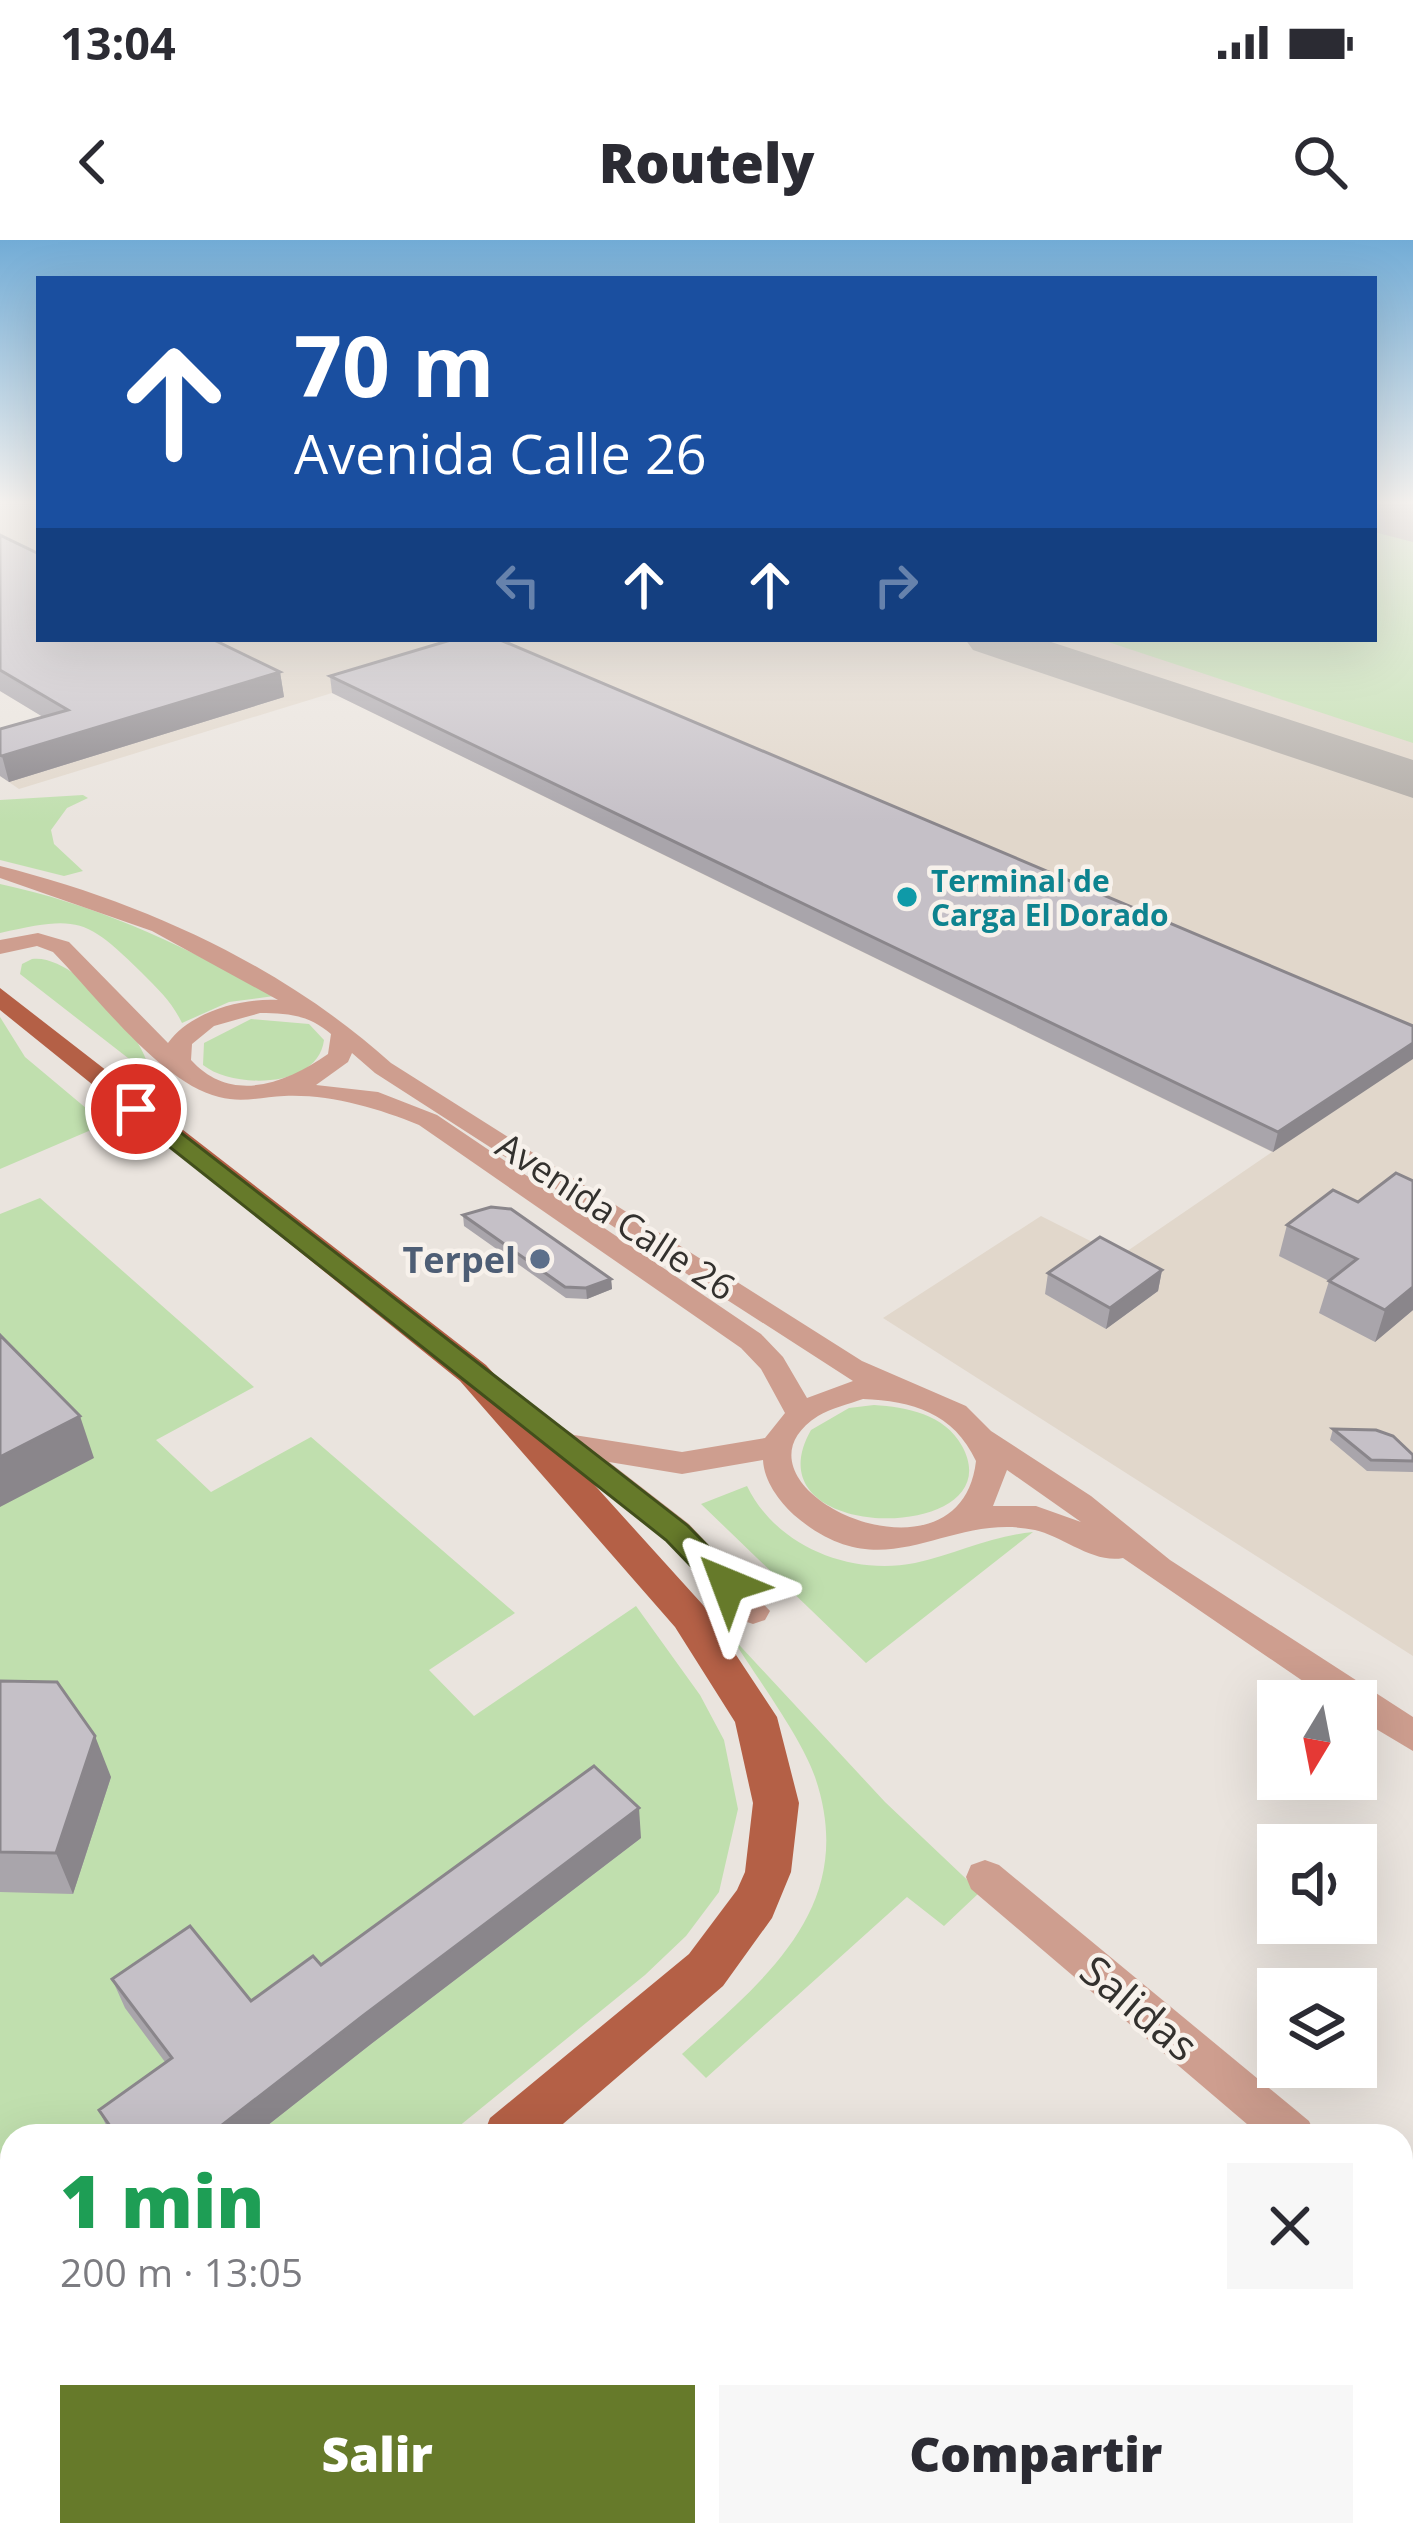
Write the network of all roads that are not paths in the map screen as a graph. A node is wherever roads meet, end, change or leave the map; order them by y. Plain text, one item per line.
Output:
1 (0, 872) edge
2 (0, 947) edge
3 (0, 996) edge
4 (311, 1011) junction
5 (343, 1032) junction
6 (174, 1062) junction
7 (285, 1089) junction
8 (473, 1373) junction
9 (896, 1390) junction
10 (799, 1412) junction
11 (985, 1440) junction
12 (563, 1443) junction
13 (775, 1448) junction
14 (965, 1518) junction
15 (1158, 1569) junction
16 (753, 1611) dead end
17 (1413, 1736) edge
18 (985, 1877) dead end
19 (523, 2124) edge
20 (1280, 2124) edge

1 - 4 street
2 - 6 street
3 - 8 main road
4 - 5 street, Avenida Calle 26
4 - 6 street
5 - 7 street
5 - 9 street, Avenida Calle 26
6 - 7 street, Avenida Calle 26
7 - 10 street, Avenida Calle 26
8 - 12 street
8 - 19 main road
9 - 10 street
9 - 11 street
10 - 13 street
11 - 14 street
11 - 15 street
12 - 13 street
12 - 16 street
13 - 14 street
14 - 15 street
15 - 17 street
18 - 20 street, Salidas

